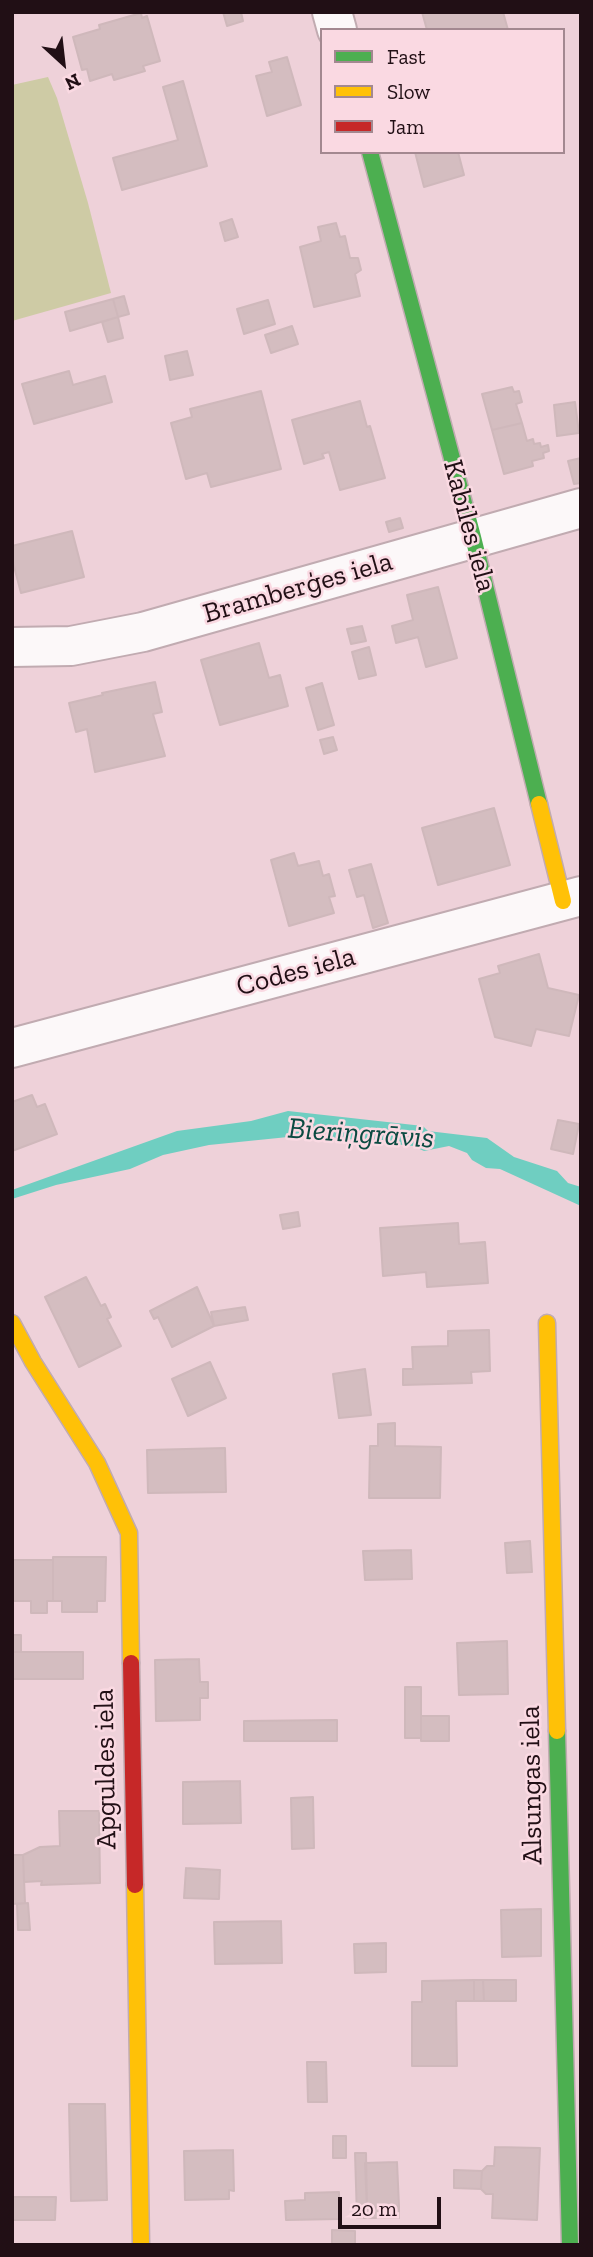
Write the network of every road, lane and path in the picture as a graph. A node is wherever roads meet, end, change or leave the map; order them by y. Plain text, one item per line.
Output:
1 (371, 154) edge
2 (581, 508) edge
3 (473, 537) junction
4 (12, 647) edge
5 (572, 898) edge
6 (12, 1048) edge
7 (12, 1323) edge
8 (547, 1323) dead end
9 (141, 2245) edge
10 (570, 2245) edge

1 - 3 street, Kabiles iela
2 - 3 street, Bramberģes iela
3 - 4 street, Bramberģes iela
3 - 5 street, Kabiles iela
5 - 6 street, Codes iela
7 - 9 street, Apguldes iela
8 - 10 street, Alsungas iela

